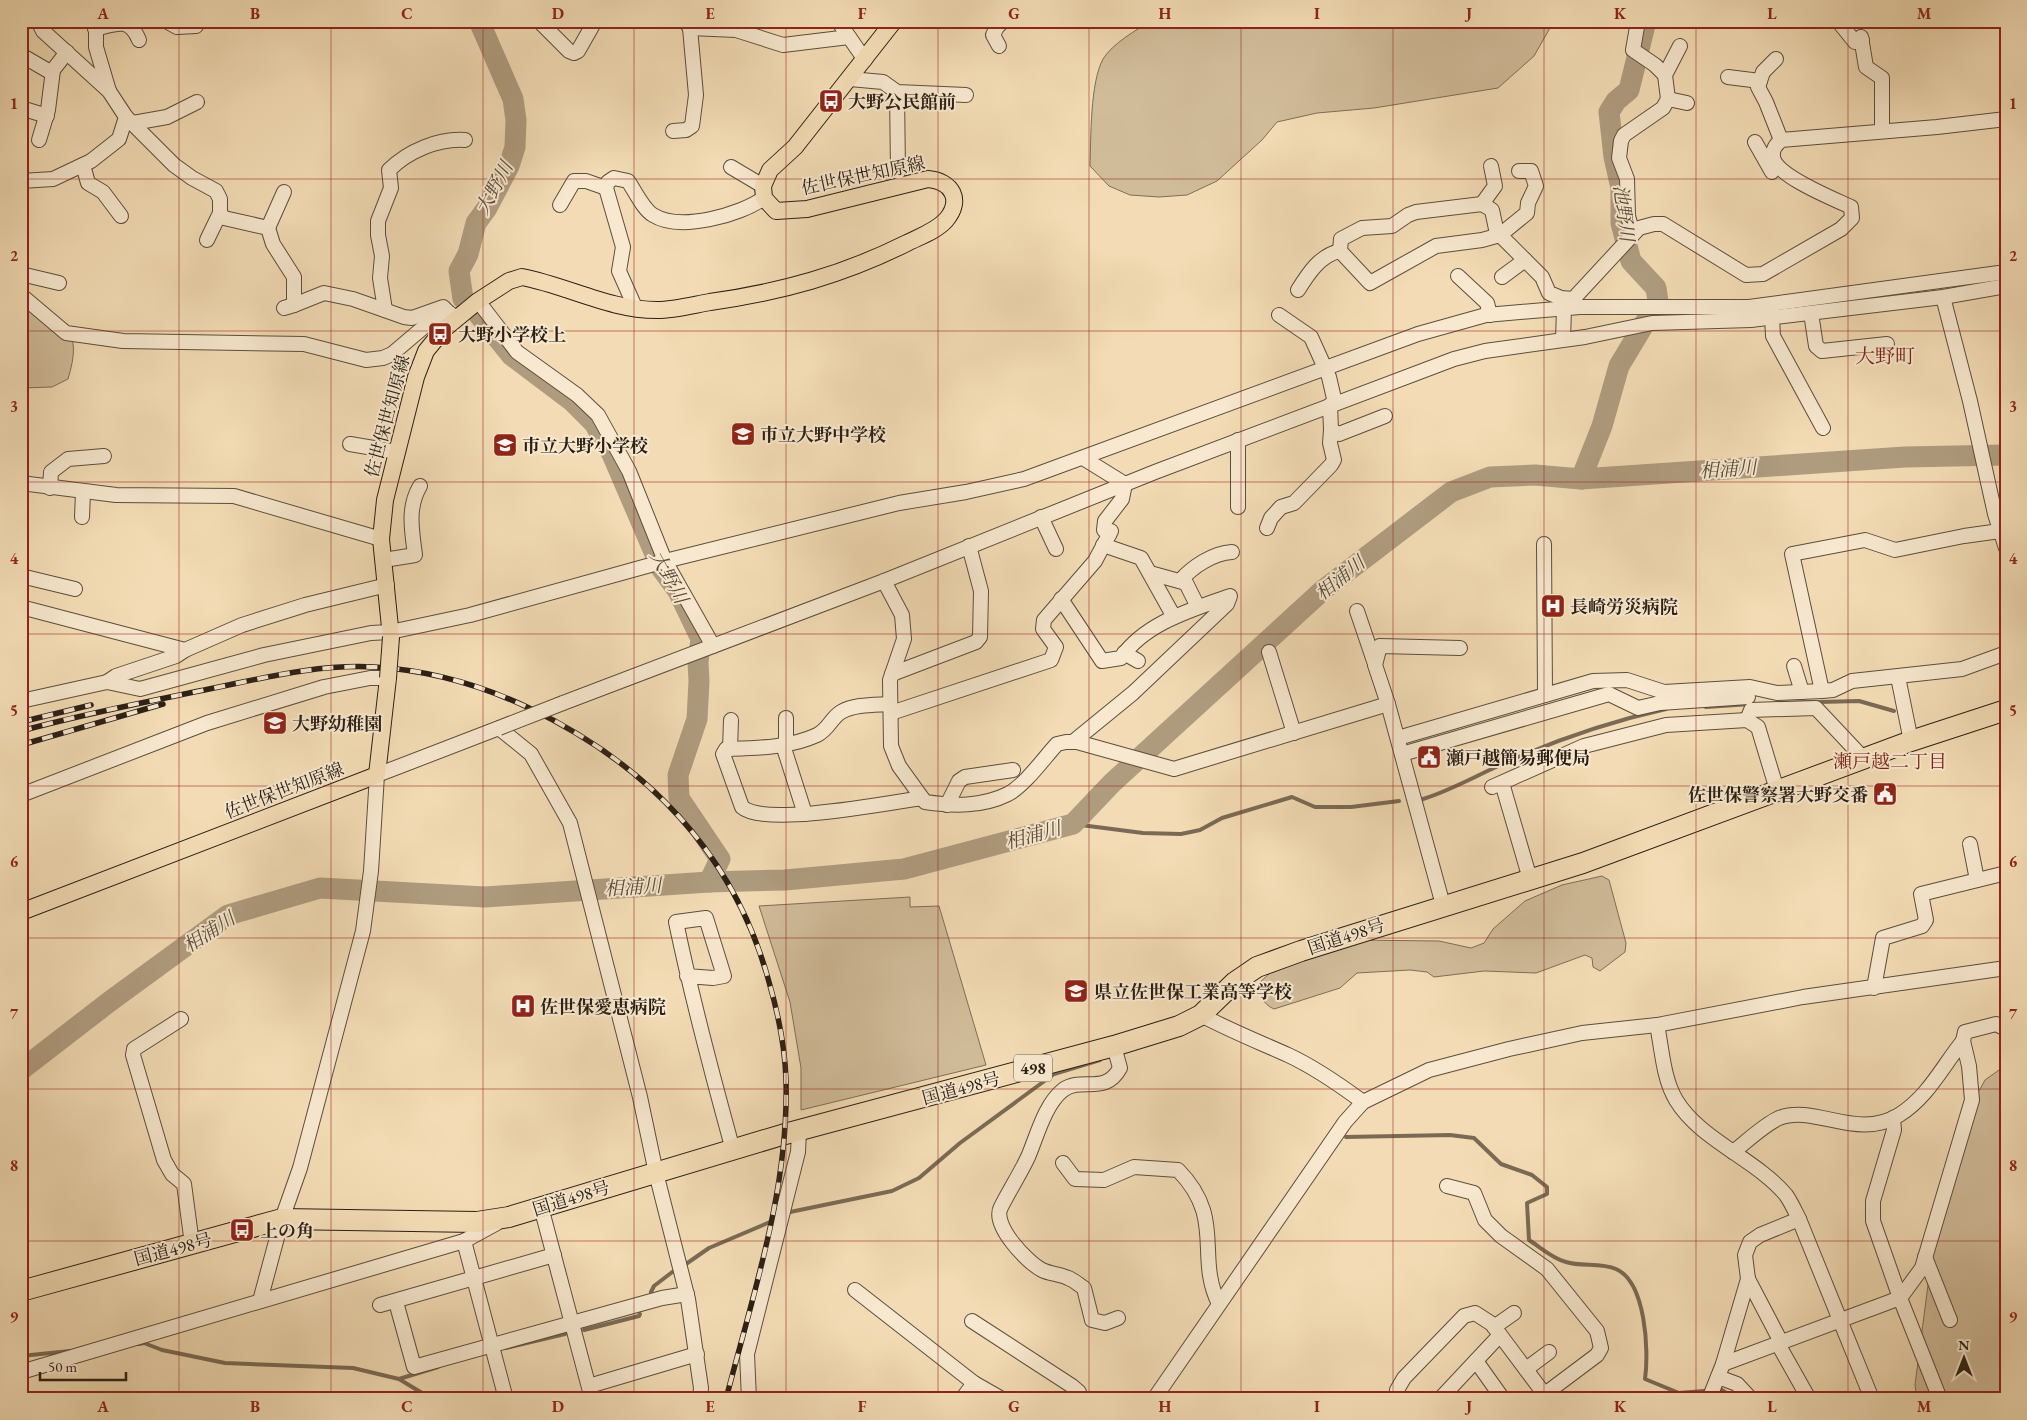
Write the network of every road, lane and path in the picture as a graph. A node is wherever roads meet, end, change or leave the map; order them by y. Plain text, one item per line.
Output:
1 (38, 21) edge
2 (166, 21) edge
3 (539, 21) edge
4 (594, 21) edge
5 (838, 21) edge
6 (894, 21) edge
7 (1003, 21) edge
8 (1638, 21) edge
9 (1838, 21) edge
10 (688, 24) edge
11 (96, 25) edge
12 (196, 26) dead end
13 (849, 37) junction
14 (139, 40) dead end
15 (999, 46) dead end
16 (1680, 46) dead end
17 (67, 52) junction
18 (21, 55) edge
19 (1776, 59) dead end
20 (865, 60) junction
21 (52, 74) junction
22 (1665, 75) junction
23 (1728, 76) dead end
24 (850, 79) junction
25 (1760, 81) junction
26 (109, 91) junction
27 (897, 92) junction
28 (966, 95) dead end
29 (1668, 99) junction
30 (197, 102) dead end
31 (1687, 103) dead end
32 (21, 108) edge
33 (47, 116) junction
34 (130, 117) junction
35 (2006, 119) edge
36 (673, 131) dead end
37 (1882, 132) junction
38 (40, 140) dead end
39 (465, 140) dead end
40 (1780, 140) junction
41 (1755, 142) dead end
42 (83, 165) junction
43 (1491, 166) dead end
44 (731, 167) dead end
45 (1518, 171) dead end
46 (898, 172) dead end
47 (21, 181) edge
48 (1805, 184) junction
49 (606, 188) junction
50 (284, 192) dead end
51 (764, 192) junction
52 (1482, 204) junction
53 (560, 205) dead end
54 (220, 213) junction
55 (121, 216) dead end
56 (268, 228) junction
57 (1500, 235) junction
58 (1628, 239) junction
59 (207, 240) dead end
60 (1340, 251) junction
61 (1525, 260) junction
62 (2006, 272) edge
63 (21, 274) edge
64 (1458, 276) dead end
65 (1502, 277) dead end
66 (59, 283) dead end
67 (2006, 286) edge
68 (1298, 290) dead end
69 (21, 294) edge
70 (1943, 297) junction
71 (478, 301) junction
72 (1568, 304) junction
73 (635, 307) junction
74 (385, 310) junction
75 (1811, 312) junction
76 (1280, 315) dead end
77 (1490, 315) junction
78 (453, 316) junction
79 (1772, 317) junction
80 (1563, 340) junction
81 (1887, 344) dead end
82 (1326, 368) junction
83 (1333, 404) junction
84 (1385, 416) dead end
85 (1823, 428) dead end
86 (1331, 430) junction
87 (1238, 440) junction
88 (350, 444) dead end
89 (397, 452) junction
90 (104, 456) dead end
91 (1083, 458) junction
92 (21, 483) edge
93 (1125, 484) junction
94 (420, 486) dead end
95 (50, 488) junction
96 (83, 492) junction
97 (1238, 507) dead end
98 (2000, 513) edge
99 (82, 517) dead end
100 (1041, 517) junction
101 (1267, 528) dead end
102 (2000, 531) junction
103 (1108, 537) junction
104 (381, 539) junction
105 (1544, 544) dead end
106 (969, 546) junction
107 (2006, 548) edge
108 (1056, 549) dead end
109 (1232, 552) dead end
110 (384, 560) junction
111 (665, 561) junction
112 (1150, 573) junction
113 (21, 576) edge
114 (884, 580) junction
115 (1180, 581) junction
116 (387, 585) junction
117 (75, 589) dead end
118 (1061, 599) junction
119 (21, 607) edge
120 (1198, 607) junction
121 (1357, 611) dead end
122 (1174, 617) junction
123 (390, 635) junction
124 (713, 646) junction
125 (1460, 648) dead end
126 (185, 650) junction
127 (1269, 652) dead end
128 (1124, 653) junction
129 (2006, 653) edge
130 (1138, 661) dead end
131 (1375, 665) junction
132 (1794, 666) dead end
133 (892, 674) junction
134 (1898, 677) junction
135 (388, 678) junction
136 (107, 682) junction
137 (1822, 690) junction
138 (1802, 692) junction
139 (1545, 695) junction
140 (21, 701) edge
141 (1388, 704) junction
142 (1748, 704) junction
143 (891, 709) junction
144 (2006, 710) edge
145 (785, 718) dead end
146 (730, 720) dead end
147 (499, 728) junction
148 (1294, 733) junction
149 (1398, 738) junction
150 (1911, 741) junction
151 (1075, 742) junction
152 (785, 745) junction
153 (730, 749) junction
154 (1402, 754) junction
155 (1864, 759) junction
156 (1013, 770) dead end
157 (377, 775) junction
158 (1778, 790) junction
159 (21, 795) edge
160 (922, 798) junction
161 (947, 805) junction
162 (805, 814) junction
163 (1970, 844) dead end
164 (2006, 873) edge
165 (1530, 879) junction
166 (1977, 880) junction
167 (1443, 905) junction
168 (21, 912) edge
169 (2006, 968) edge
170 (687, 976) junction
171 (1874, 988) junction
172 (1201, 1015) junction
173 (181, 1019) dead end
174 (1657, 1025) junction
175 (2006, 1029) edge
176 (1963, 1041) junction
177 (1114, 1046) junction
178 (1363, 1102) junction
179 (1893, 1118) junction
180 (799, 1131) junction
181 (733, 1150) junction
182 (1733, 1152) junction
183 (1063, 1163) dead end
184 (656, 1173) junction
185 (1447, 1186) dead end
186 (541, 1207) junction
187 (509, 1217) junction
188 (282, 1219) junction
189 (1799, 1219) junction
190 (464, 1241) junction
191 (192, 1244) junction
192 (554, 1255) junction
193 (1925, 1257) junction
194 (474, 1278) junction
195 (1748, 1279) junction
196 (855, 1290) dead end
197 (21, 1291) edge
198 (687, 1294) junction
199 (1900, 1298) junction
200 (260, 1301) junction
201 (396, 1302) junction
202 (1219, 1304) junction
203 (380, 1305) dead end
204 (1514, 1313) dead end
205 (1118, 1318) dead end
206 (1950, 1320) dead end
207 (972, 1321) dead end
208 (1840, 1321) junction
209 (572, 1325) junction
210 (1497, 1331) junction
211 (1779, 1343) junction
212 (492, 1345) junction
213 (1550, 1352) dead end
214 (697, 1354) junction
215 (1476, 1361) junction
216 (1526, 1369) junction
217 (1721, 1371) junction
218 (21, 1372) edge
219 (974, 1383) junction
220 (590, 1392) edge
221 (1546, 1396) edge
222 (506, 1399) edge
223 (700, 1399) edge
224 (749, 1399) edge
225 (962, 1399) edge
226 (1002, 1399) edge
227 (1080, 1399) edge
228 (1154, 1399) edge
229 (1396, 1399) edge
230 (1440, 1399) edge
231 (1503, 1399) edge
232 (1710, 1399) edge
233 (1751, 1399) edge
234 (1809, 1399) edge
235 (1872, 1399) edge
236 (1940, 1399) edge

1 - 17 street
2 - 12 street
3 - 4 street
5 - 13 street
6 - 20 main road, 佐世保世知原線
7 - 15 street
8 - 22 street
9 - 37 street
10 - 13 street
10 - 36 street
11 - 14 street
11 - 26 street
13 - 20 street
16 - 22 street
17 - 21 street
17 - 26 street
18 - 21 street
19 - 25 street
20 - 24 main road, 佐世保世知原線
21 - 33 street
22 - 29 street
23 - 25 street
24 - 27 street
24 - 51 main road, 佐世保世知原線
25 - 40 street
26 - 34 street
27 - 28 street
27 - 46 street
29 - 31 street
29 - 58 street
30 - 34 street
32 - 33 street
33 - 38 street
34 - 42 street
34 - 54 street
35 - 37 street
37 - 40 street
39 - 74 street
40 - 48 street
41 - 48 street
42 - 47 street
42 - 55 street
43 - 52 street
44 - 51 street
45 - 57 street
48 - 58 street
49 - 51 street
49 - 53 street
49 - 73 street
50 - 56 street
51 - 73 main road, 佐世保世知原線
52 - 57 street
52 - 60 street
54 - 56 street
54 - 59 street
56 - 74 street
57 - 60 street
57 - 61 street
58 - 72 street
60 - 68 street
61 - 65 street
61 - 72 street
62 - 72 street
63 - 66 street
64 - 77 street
67 - 70 street
69 - 78 street
70 - 75 street
70 - 98 street
71 - 73 main road, 佐世保世知原線
71 - 78 main road, 佐世保世知原線
71 - 111 street
72 - 77 street
72 - 80 street
74 - 78 street
75 - 79 street
75 - 81 street
76 - 82 street
77 - 82 street
78 - 89 main road, 佐世保世知原線
79 - 80 street
79 - 85 street
80 - 83 street
82 - 83 street
82 - 91 street
83 - 86 street
83 - 87 street
84 - 86 street
86 - 101 street
87 - 93 street
87 - 97 street
88 - 89 street
89 - 104 main road, 佐世保世知原線
90 - 95 street
91 - 93 street
91 - 111 street
92 - 95 street
93 - 100 street
93 - 103 street
94 - 110 street
95 - 96 street
96 - 99 street
96 - 104 street
98 - 102 street
100 - 106 street
100 - 108 street
102 - 107 street
102 - 137 street
103 - 112 street
103 - 118 street
104 - 110 main road, 佐世保世知原線
105 - 139 street
106 - 114 street
106 - 133 street
109 - 115 street
110 - 116 main road, 佐世保世知原線
111 - 123 street
111 - 124 street
112 - 115 street
112 - 122 street
113 - 117 street
114 - 124 street
114 - 133 street
115 - 120 street
116 - 123 main road, 佐世保世知原線
116 - 126 street
118 - 128 street
118 - 143 street
119 - 126 street
120 - 122 street
120 - 151 street
121 - 131 street
122 - 128 street
123 - 135 main road, 佐世保世知原線, bridge
123 - 136 street
124 - 147 street, bridge
125 - 131 street
126 - 136 street
127 - 148 street
128 - 130 street
129 - 134 street
131 - 141 street
132 - 138 street
133 - 143 street
134 - 137 street
134 - 150 street
135 - 157 main road, 佐世保世知原線
135 - 159 street
136 - 140 street
137 - 138 street
138 - 142 street
139 - 142 street
139 - 149 street
141 - 148 street
141 - 149 street
142 - 154 street
142 - 155 street
142 - 158 street
142 - 165 street
143 - 152 street
143 - 160 street
144 - 150 highway, 国道498号 / 498
145 - 152 street
146 - 153 street
147 - 157 street
147 - 184 street
148 - 151 street
149 - 154 street
150 - 155 highway, 国道498号 / 498
151 - 161 street
152 - 153 street
152 - 162 street
153 - 162 street
154 - 167 street
155 - 158 highway, 国道498号 / 498
156 - 161 street
157 - 168 main road, 佐世保世知原線
157 - 188 street
158 - 165 highway, 国道498号 / 498
160 - 161 street
160 - 162 street
163 - 166 street
164 - 166 street
165 - 167 highway, 国道498号 / 498
166 - 171 street
167 - 172 highway, 国道498号 / 498
169 - 171 street
170 - 170 street
170 - 181 street
171 - 174 street
172 - 177 highway, 国道498号 / 498
172 - 178 street
173 - 191 street
174 - 178 street
174 - 182 street
175 - 176 street
176 - 179 street
176 - 193 street
177 - 180 highway, 国道498号 / 498
177 - 205 street
178 - 202 street
179 - 182 street
179 - 199 street
180 - 181 highway, 国道498号 / 498
180 - 224 street
181 - 184 highway, 国道498号 / 498
182 - 189 street
183 - 202 street
184 - 186 highway, 国道498号 / 498
184 - 198 street
185 - 221 street
186 - 187 highway, 国道498号 / 498
186 - 192 street
187 - 188 highway, 国道498号 / 498
187 - 190 street
188 - 191 highway, 国道498号 / 498
188 - 200 street
189 - 195 street
189 - 208 street
190 - 194 street
190 - 200 street
191 - 197 highway, 国道498号 / 498
192 - 194 street
192 - 209 street
193 - 199 street
193 - 206 street
194 - 201 street
194 - 212 street
195 - 211 street
195 - 217 street
196 - 219 street
198 - 209 street
198 - 214 street
199 - 208 street
199 - 236 street
200 - 218 street
201 - 203 street
201 - 212 street
202 - 228 street
204 - 210 street
207 - 227 street
208 - 211 street
208 - 235 street
209 - 212 street
209 - 220 street
210 - 215 street
210 - 216 street
210 - 229 street
211 - 217 street
211 - 234 street
212 - 222 street
213 - 216 street
214 - 220 street
214 - 223 street
215 - 230 street
215 - 231 street
216 - 221 street
217 - 232 street
217 - 233 street
219 - 225 street
219 - 226 street

